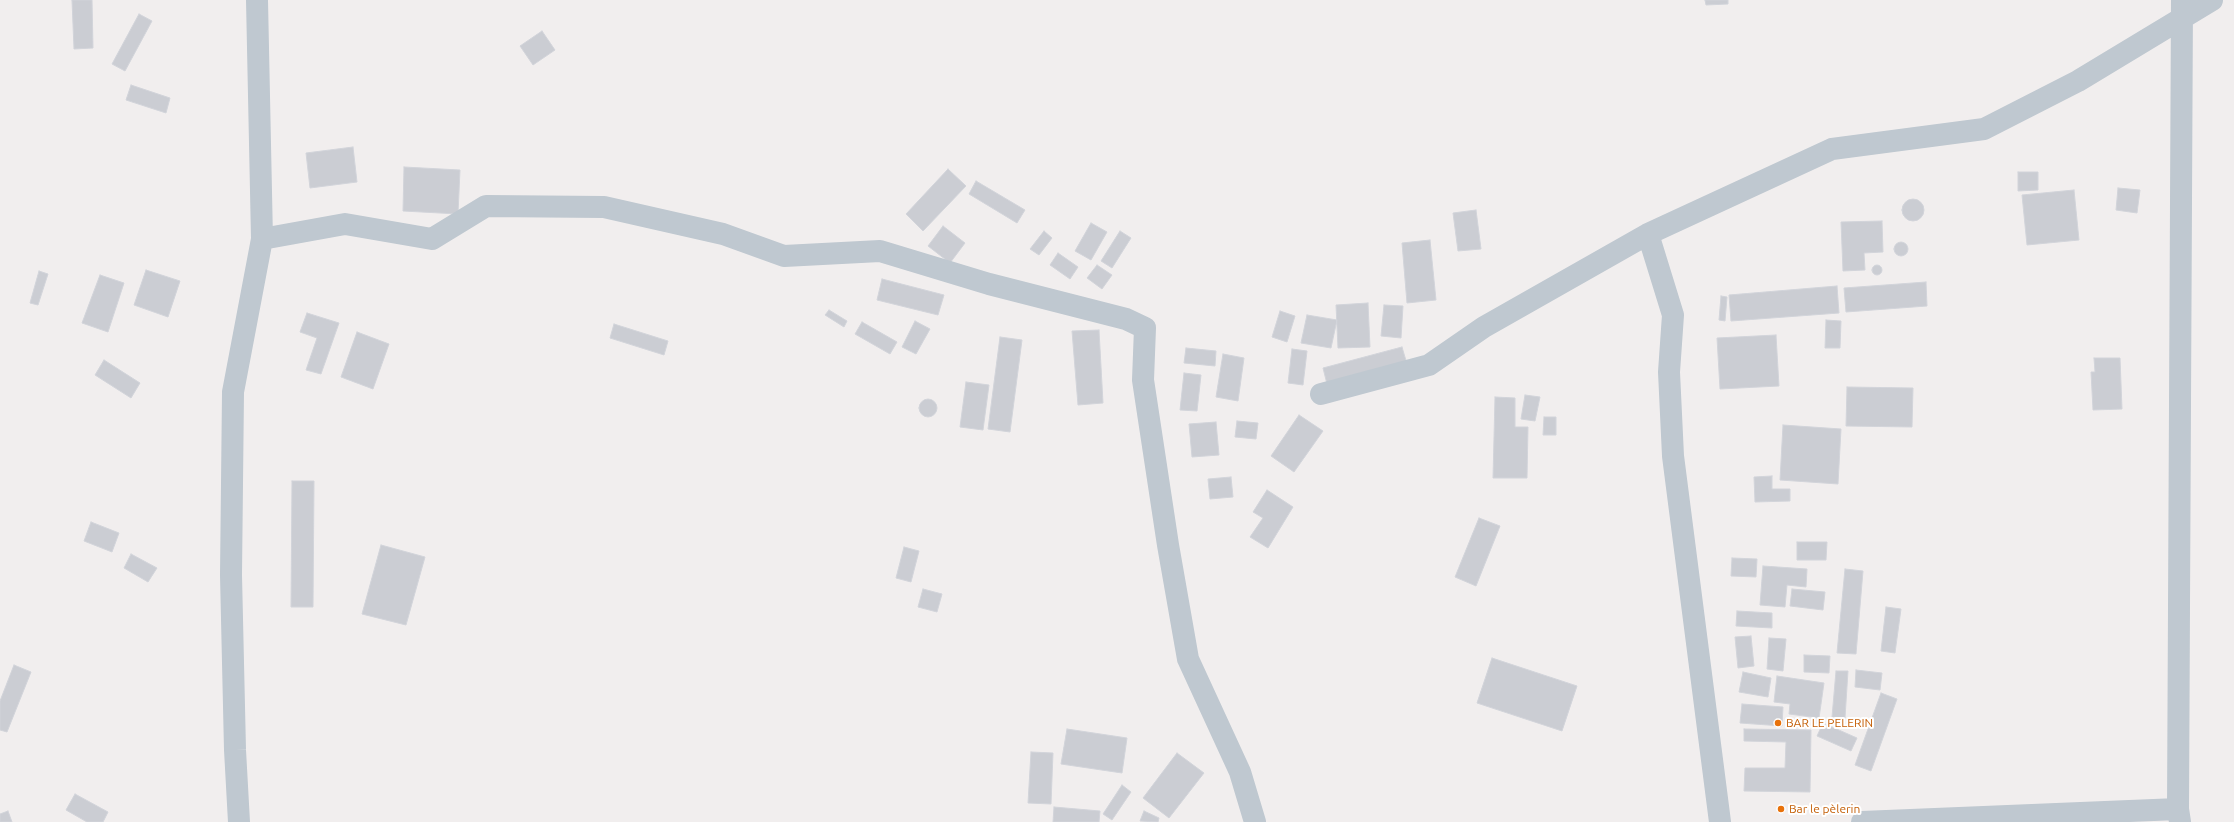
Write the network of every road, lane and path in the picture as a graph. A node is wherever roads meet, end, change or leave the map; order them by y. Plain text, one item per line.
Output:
1 (257, 0) edge
2 (2212, 0) edge
3 (2182, 9) edge
4 (1648, 234) junction
5 (262, 239) junction
6 (1321, 394) dead end
7 (2179, 815) edge
8 (239, 822) edge
9 (1255, 822) edge
10 (1720, 822) edge
11 (1862, 822) edge

1 - 5 street
2 - 3 street
3 - 4 street
3 - 7 street
4 - 6 street
4 - 10 street
5 - 8 street
5 - 9 street
7 - 11 street

